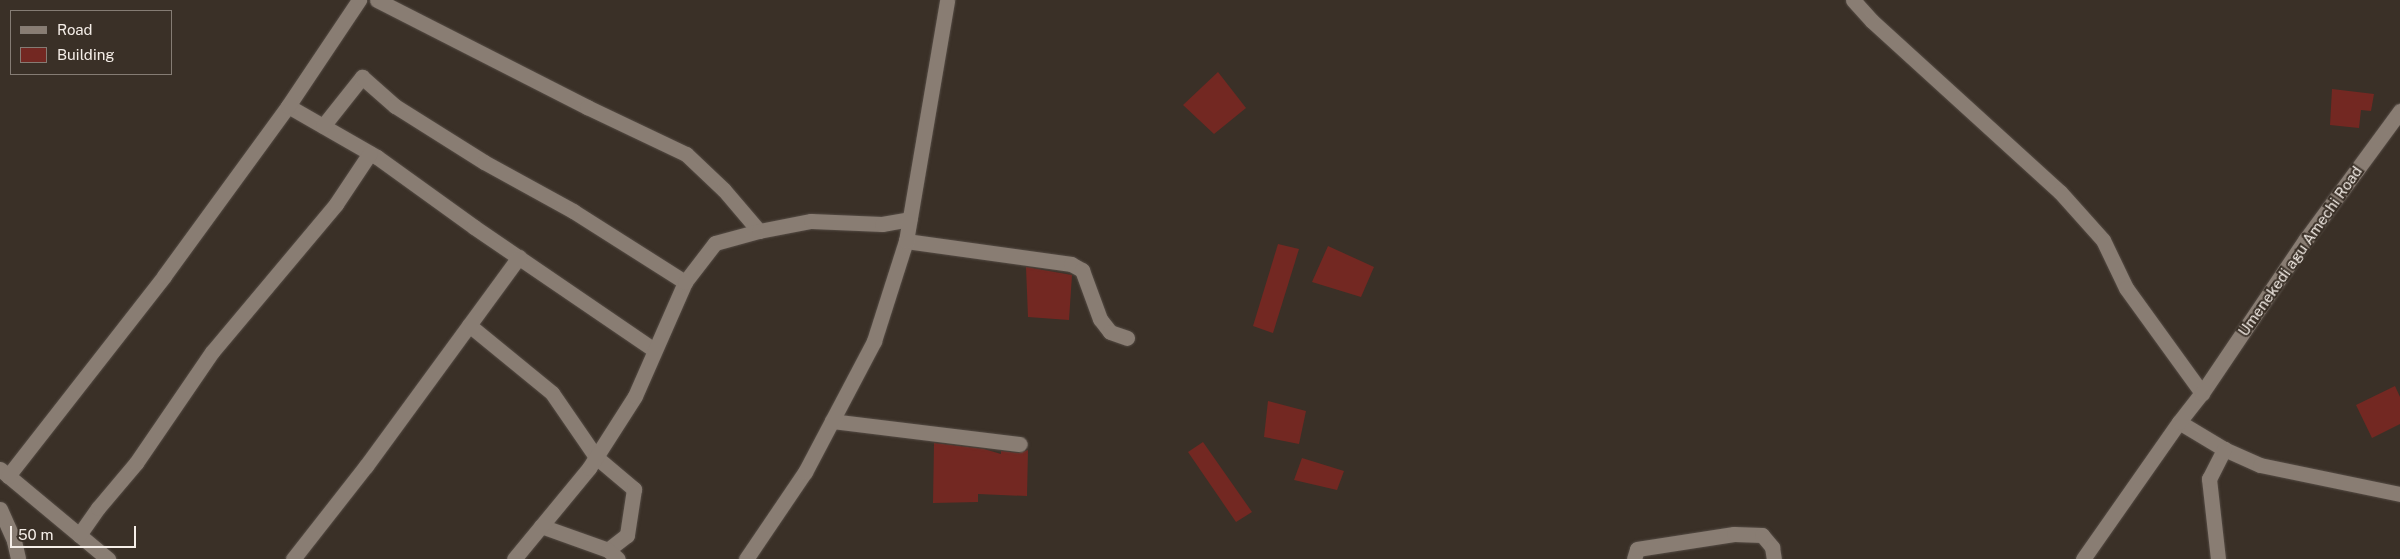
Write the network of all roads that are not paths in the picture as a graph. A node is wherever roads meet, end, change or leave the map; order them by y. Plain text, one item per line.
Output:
1 (359, 0) edge
2 (377, 0) edge
3 (947, 0) edge
4 (1853, 0) edge
5 (288, 106) junction
6 (2400, 111) edge
7 (323, 126) junction
8 (370, 153) junction
9 (910, 219) junction
10 (758, 231) junction
11 (906, 241) junction
12 (519, 257) junction
13 (686, 282) junction
14 (469, 325) junction
15 (1127, 338) dead end
16 (654, 350) junction
17 (2202, 393) junction
18 (832, 421) junction
19 (2179, 422) junction
20 (1020, 444) dead end
21 (2224, 449) junction
22 (596, 457) junction
23 (4, 473) edge
24 (2400, 494) edge
25 (0, 509) edge
26 (541, 526) junction
27 (79, 535) junction
28 (613, 554) edge
29 (18, 559) edge
30 (108, 559) edge
31 (293, 559) edge
32 (514, 559) edge
33 (746, 559) edge
34 (1634, 559) edge
35 (1774, 559) edge
36 (2083, 559) edge
37 (2218, 559) edge

1 - 5 street
2 - 10 street
3 - 9 street
4 - 17 street
5 - 7 street
5 - 23 street
6 - 17 street, Umenekedi agu Amechi Road
7 - 8 street
7 - 13 street
8 - 12 street
8 - 27 street
9 - 10 street
9 - 11 street
10 - 13 street
11 - 15 street
11 - 18 street
12 - 14 street
12 - 16 street
13 - 16 street
14 - 22 street
14 - 31 street
16 - 22 street
17 - 19 street, Umenekedi agu Amechi Road
18 - 20 street
18 - 33 street
19 - 21 street
19 - 36 street, Umenekedi agu Amechi Road
21 - 24 street
21 - 37 street
22 - 26 street
22 - 28 street
23 - 27 street
25 - 29 street
26 - 28 street
26 - 32 street
27 - 30 street
34 - 35 street

